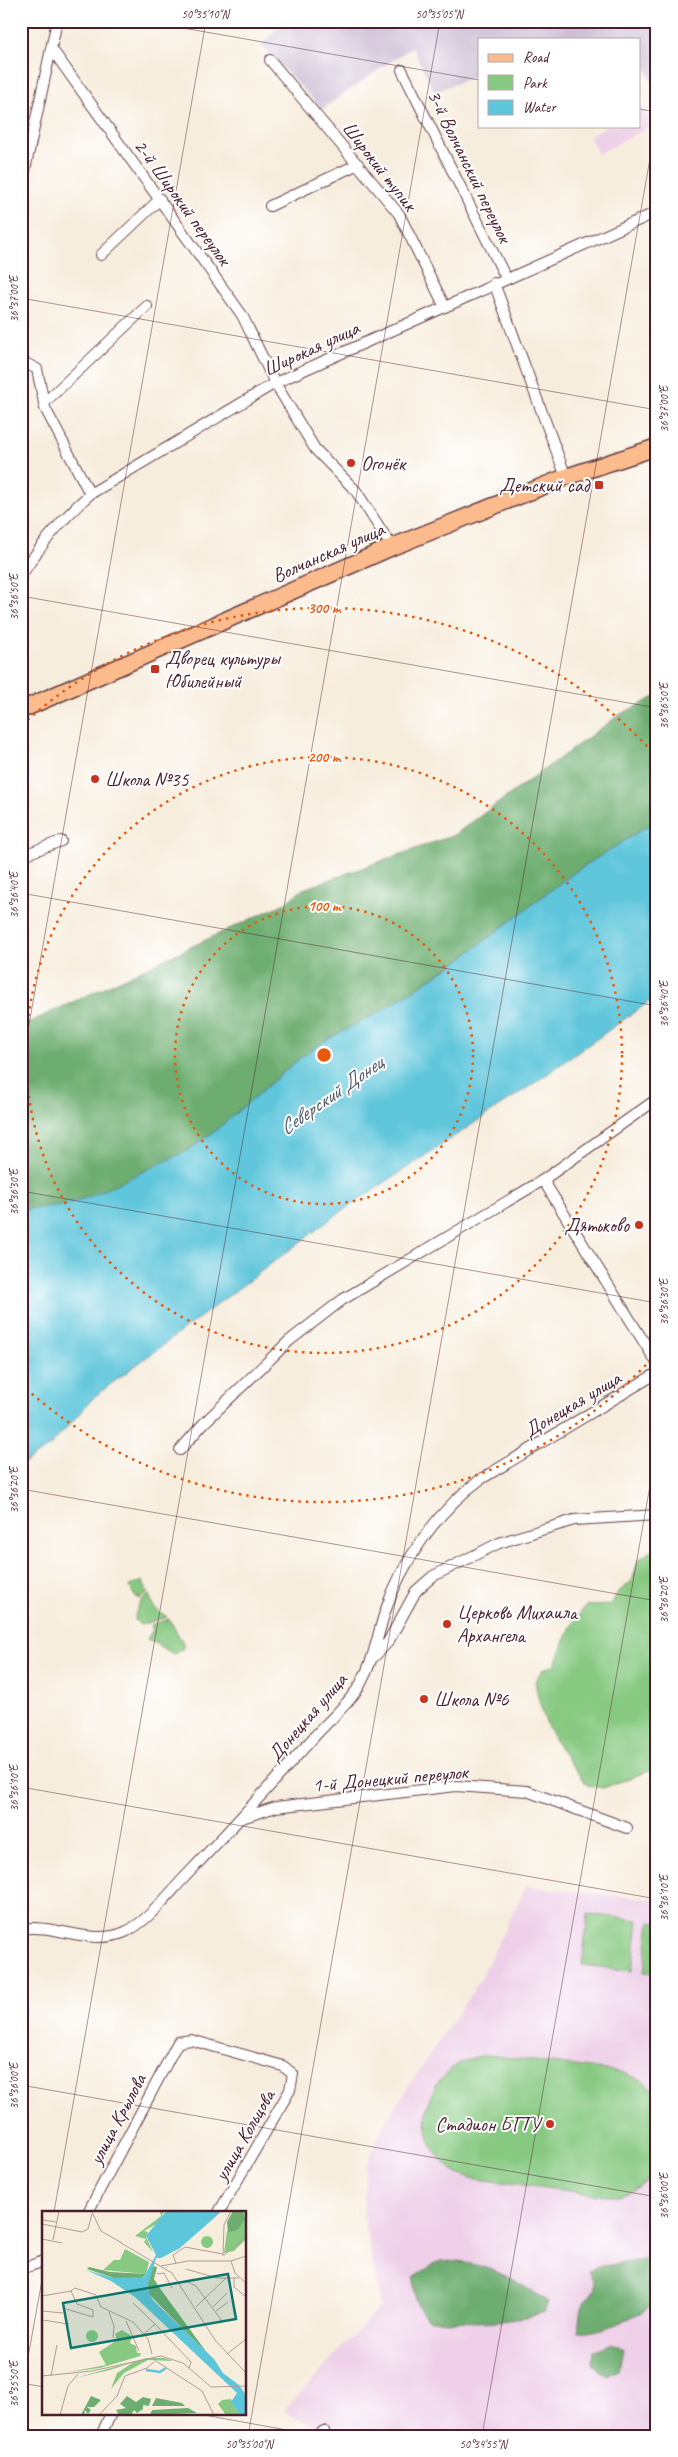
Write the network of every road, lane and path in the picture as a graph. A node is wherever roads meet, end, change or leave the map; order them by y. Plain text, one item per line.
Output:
1 (57, 21) edge
2 (51, 48) junction
3 (270, 60) dead end
4 (402, 70) dead end
5 (358, 164) junction
6 (21, 188) edge
7 (160, 199) junction
8 (270, 206) dead end
9 (657, 212) edge
10 (101, 254) dead end
11 (506, 278) junction
12 (494, 283) junction
13 (444, 305) junction
14 (147, 306) dead end
15 (21, 361) edge
16 (275, 382) junction
17 (44, 402) junction
18 (657, 447) edge
19 (566, 476) junction
20 (90, 494) junction
21 (392, 547) junction
22 (21, 576) edge
23 (21, 710) edge
24 (61, 841) dead end
25 (21, 856) edge
26 (657, 1099) edge
27 (543, 1180) junction
28 (657, 1363) edge
29 (657, 1373) edge
30 (180, 1450) dead end
31 (657, 1515) edge
32 (373, 1659) junction
33 (241, 1819) junction
34 (627, 1828) dead end
35 (21, 1929) edge
36 (178, 2042) joint
37 (89, 2211) edge
38 (221, 2211) edge
39 (42, 2262) edge
40 (21, 2269) edge
41 (110, 2414) edge
42 (101, 2436) edge

1 - 2 street
2 - 6 street
2 - 7 street, 2-й Широкий переулок
3 - 5 street, Широкий тупик
4 - 11 street, 3-й Волчанский переулок
5 - 8 street
5 - 13 street, Широкий тупик
7 - 10 street
7 - 16 street, 2-й Широкий переулок
9 - 11 street, Широкая улица
11 - 12 street, Широкая улица
12 - 13 street, Широкая улица
12 - 19 street
13 - 16 street, Широкая улица
14 - 17 street
15 - 17 street
16 - 20 street, Широкая улица
16 - 21 street, 2-й Широкий переулок
17 - 20 street
18 - 19 main road, Волчанская улица
19 - 21 main road, Волчанская улица
20 - 22 street, Широкая улица
21 - 23 main road, Волчанская улица
24 - 25 street
26 - 27 street
27 - 28 street
27 - 30 street
29 - 32 street, Донецкая улица
31 - 32 street
32 - 33 street, Донецкая улица
33 - 34 street, 1-й Донецкий переулок
33 - 35 street, Донецкая улица
36 - 37 street, улица Крылова
36 - 38 street, улица Кольцова
39 - 40 street
41 - 42 street

